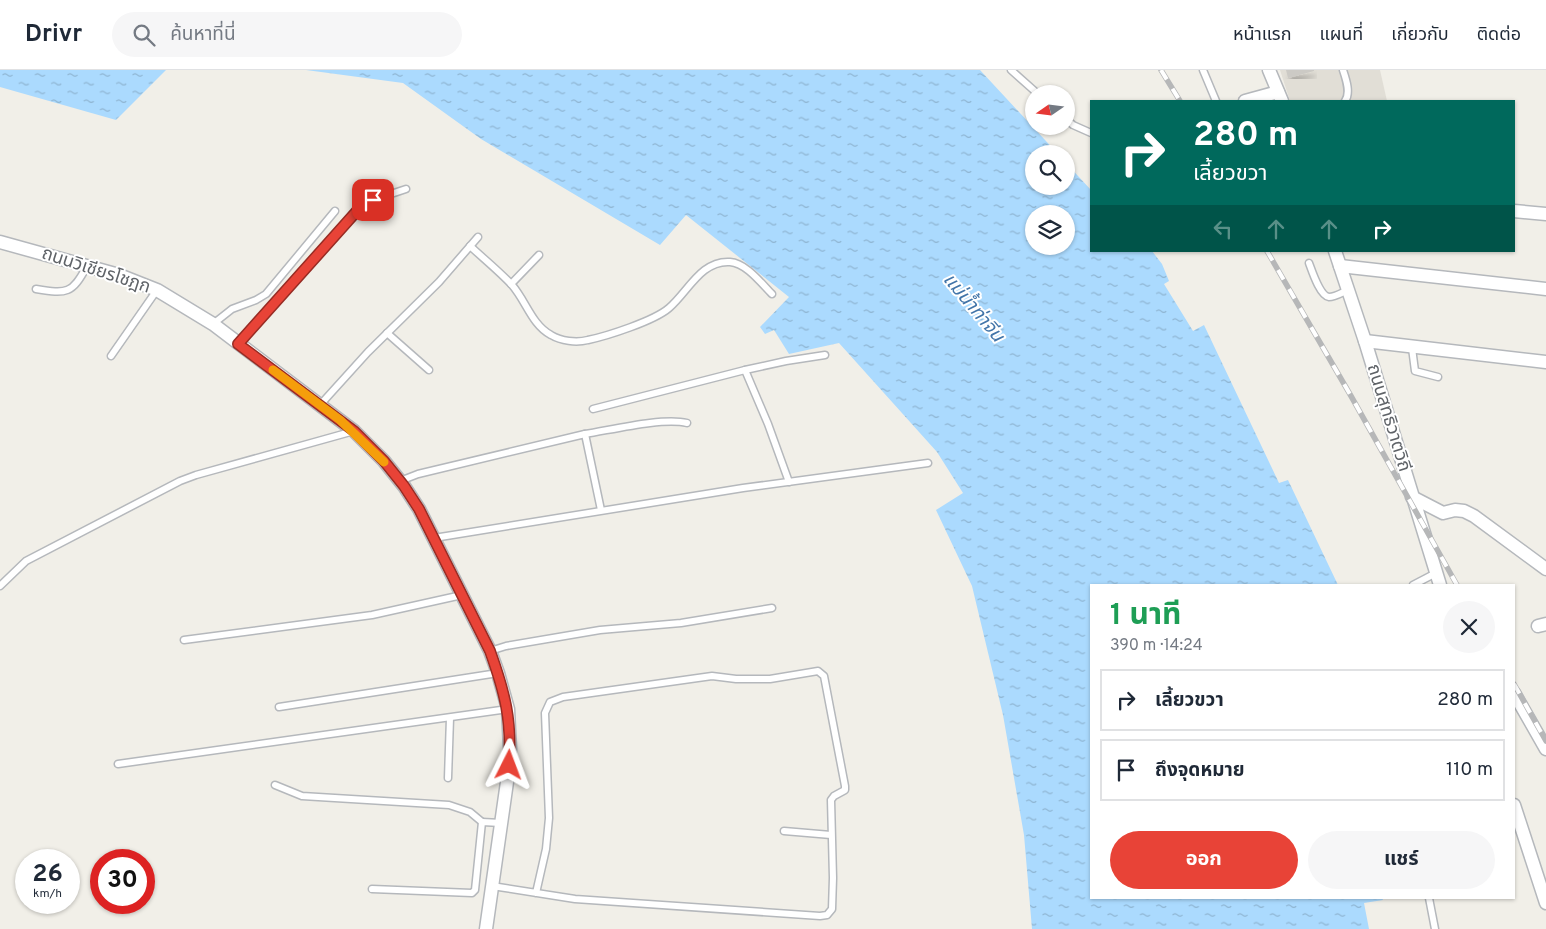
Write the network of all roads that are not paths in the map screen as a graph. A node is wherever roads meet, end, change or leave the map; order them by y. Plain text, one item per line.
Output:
1 (1010, 70) edge
2 (1203, 70) edge
3 (1268, 70) edge
4 (1343, 70) edge
5 (1028, 85) edge
6 (1280, 97) edge
7 (1216, 100) edge
8 (1254, 100) edge
9 (1346, 100) edge
10 (1075, 125) edge
11 (1090, 133) edge
12 (406, 189) dead end
13 (335, 210) dead end
14 (1515, 211) edge
15 (1546, 214) edge
16 (478, 237) dead end
17 (0, 242) edge
18 (470, 246) junction
19 (1335, 252) edge
20 (539, 255) dead end
21 (1309, 263) dead end
22 (87, 266) junction
23 (1340, 266) junction
24 (511, 284) junction
25 (36, 289) dead end
26 (1546, 289) edge
27 (157, 290) junction
28 (1348, 290) junction
29 (772, 294) dead end
30 (213, 324) junction
31 (387, 333) junction
32 (1365, 341) junction
33 (238, 344) junction
34 (1412, 348) junction
35 (825, 355) dead end
36 (111, 356) dead end
37 (1546, 362) edge
38 (429, 370) dead end
39 (745, 370) junction
40 (1438, 377) dead end
41 (320, 405) junction
42 (593, 409) dead end
43 (687, 423) dead end
44 (354, 431) junction
45 (585, 434) junction
46 (928, 463) dead end
47 (400, 481) junction
48 (789, 482) junction
49 (1412, 497) junction
50 (601, 510) junction
51 (434, 538) junction
52 (1546, 569) edge
53 (1438, 579) edge
54 (1417, 584) edge
55 (0, 586) edge
56 (462, 595) junction
57 (772, 608) dead end
58 (184, 640) dead end
59 (490, 651) junction
60 (498, 673) junction
61 (1515, 695) edge
62 (279, 707) dead end
63 (508, 709) junction
64 (450, 718) junction
65 (1546, 749) edge
66 (118, 764) dead end
67 (448, 778) dead end
68 (275, 785) dead end
69 (1515, 807) edge
70 (482, 822) junction
71 (501, 823) junction
72 (784, 831) dead end
73 (831, 835) junction
74 (492, 886) junction
75 (372, 889) dead end
76 (536, 893) junction
77 (1429, 899) edge
78 (1546, 903) edge
79 (486, 929) edge
80 (1435, 929) edge

1 - 5 lane
2 - 7 lane
3 - 6 street
4 - 9 lane
6 - 8 street
10 - 11 lane
12 - 33 lane
13 - 30 lane
14 - 15 street
16 - 18 lane
17 - 22 street, ถนนวิเชียรโชฎก
18 - 24 lane
18 - 31 lane
19 - 23 street, ถนนสุทธิวาตวิถี
20 - 24 lane
21 - 28 lane
22 - 25 lane
22 - 27 street, ถนนวิเชียรโชฎก
23 - 26 street
23 - 28 street, ถนนสุทธิวาตวิถี
24 - 29 lane
27 - 30 street, ถนนวิเชียรโชฎก
27 - 36 lane
28 - 32 street, ถนนสุทธิวาตวิถี
30 - 33 street, ถนนวิเชียรโชฎก
31 - 38 lane
31 - 41 lane
32 - 34 street
32 - 49 street, ถนนสุทธิวาตวิถี
33 - 41 street, ถนนวิเชียรโชฎก
34 - 37 street
34 - 40 lane
35 - 39 lane
39 - 42 lane
39 - 48 lane
41 - 44 street, ถนนวิเชียรโชฎก
43 - 45 lane
44 - 47 street, ถนนวิเชียรโชฎก
44 - 55 lane
45 - 47 lane
45 - 50 lane
46 - 48 lane
47 - 51 street, ถนนวิเชียรโชฎก
48 - 50 lane
49 - 52 street
49 - 53 street, ถนนสุทธิวาตวิถี
50 - 51 lane
51 - 56 street, ถนนวิเชียรโชฎก
53 - 54 lane
56 - 58 lane
56 - 59 street, ถนนวิเชียรโชฎก
57 - 59 lane
59 - 60 street, ถนนวิเชียรโชฎก
60 - 62 lane
60 - 63 street, ถนนวิเชียรโชฎก
61 - 65 street
63 - 64 lane
63 - 71 street, ถนนวิเชียรโชฎก
64 - 66 lane
64 - 67 lane
68 - 70 lane
69 - 78 street
70 - 71 lane
70 - 75 lane
71 - 74 street, ถนนวิเชียรโชฎก
72 - 73 lane
73 - 76 lane
73 - 76 lane
74 - 76 lane
74 - 79 street, ถนนวิเชียรโชฎก
77 - 80 lane

